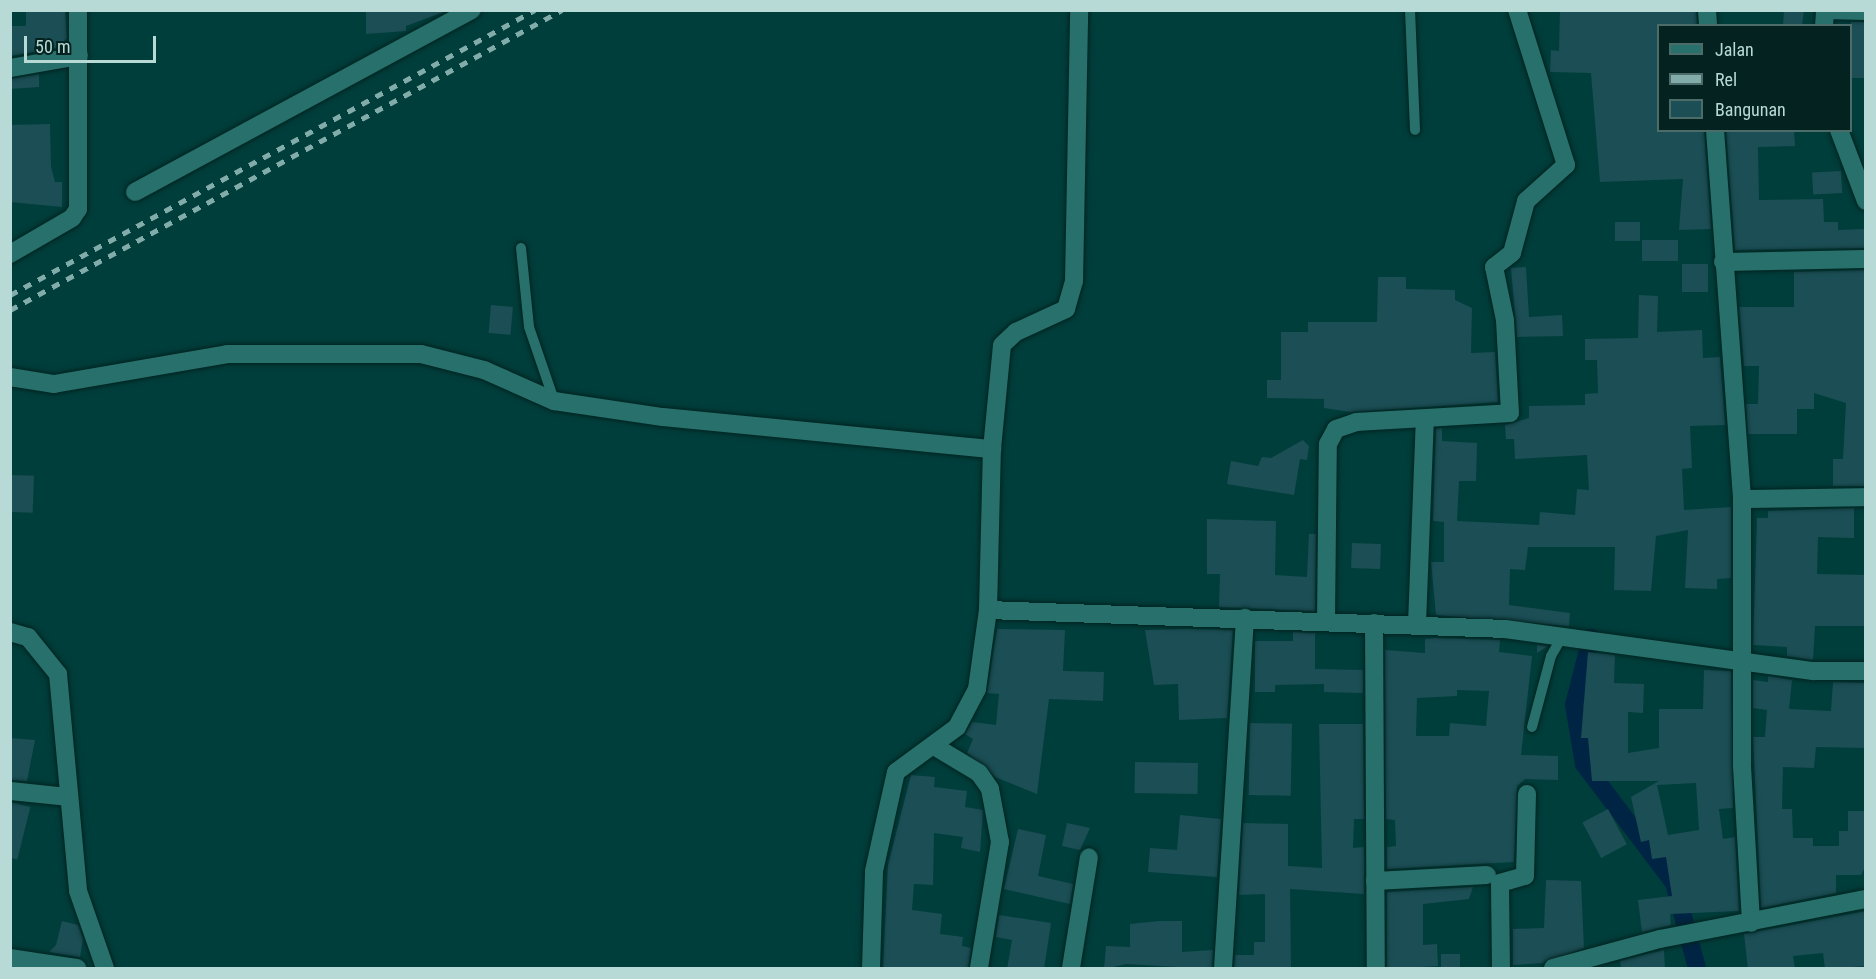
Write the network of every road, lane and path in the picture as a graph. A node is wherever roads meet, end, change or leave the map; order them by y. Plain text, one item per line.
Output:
1 (78, 10) edge
2 (472, 10) edge
3 (1079, 10) edge
4 (1410, 10) edge
5 (1517, 10) edge
6 (1866, 15) edge
7 (1824, 17) edge
8 (79, 56) junction
9 (10, 68) edge
10 (1415, 130) dead end
11 (1715, 132) edge
12 (1840, 132) edge
13 (135, 192) dead end
14 (1866, 201) edge
15 (520, 248) dead end
16 (10, 254) edge
17 (1866, 259) edge
18 (1724, 262) junction
19 (10, 377) edge
20 (554, 400) junction
21 (1425, 420) junction
22 (992, 449) junction
23 (1866, 497) edge
24 (1742, 499) junction
25 (988, 610) junction
26 (1245, 618) junction
27 (1326, 621) junction
28 (1374, 623) junction
29 (1417, 624) junction
30 (10, 632) edge
31 (1563, 635) junction
32 (1744, 658) junction
33 (1866, 671) edge
34 (1532, 727) dead end
35 (934, 746) junction
36 (10, 791) edge
37 (1527, 794) dead end
38 (69, 797) junction
39 (1089, 857) dead end
40 (1487, 875) dead end
41 (1375, 880) junction
42 (1866, 899) edge
43 (1750, 922) junction
44 (10, 958) edge
45 (1586, 963) edge
46 (77, 969) edge
47 (105, 969) edge
48 (871, 969) edge
49 (979, 969) edge
50 (1071, 969) edge
51 (1223, 969) edge
52 (1376, 969) edge
53 (1501, 969) edge
54 (1553, 969) edge

1 - 8 street
2 - 13 street
3 - 22 street
4 - 10 lane
5 - 21 street
6 - 7 lane
8 - 9 street
8 - 16 street
11 - 18 street
12 - 14 street
15 - 20 lane
17 - 18 street
18 - 24 street
19 - 20 street
20 - 22 street
21 - 27 street
21 - 29 street
22 - 25 street
23 - 24 street
24 - 32 street
25 - 26 street
25 - 35 street
26 - 27 street
26 - 51 street
27 - 28 street
28 - 29 street
28 - 41 street
29 - 31 street
30 - 38 street
31 - 32 street
31 - 34 lane
32 - 33 street
32 - 43 street
35 - 48 street
35 - 49 street
36 - 38 street
37 - 53 street
38 - 47 street
39 - 50 street
40 - 41 street
41 - 52 street
42 - 43 street
43 - 45 street
44 - 46 street
45 - 54 street

